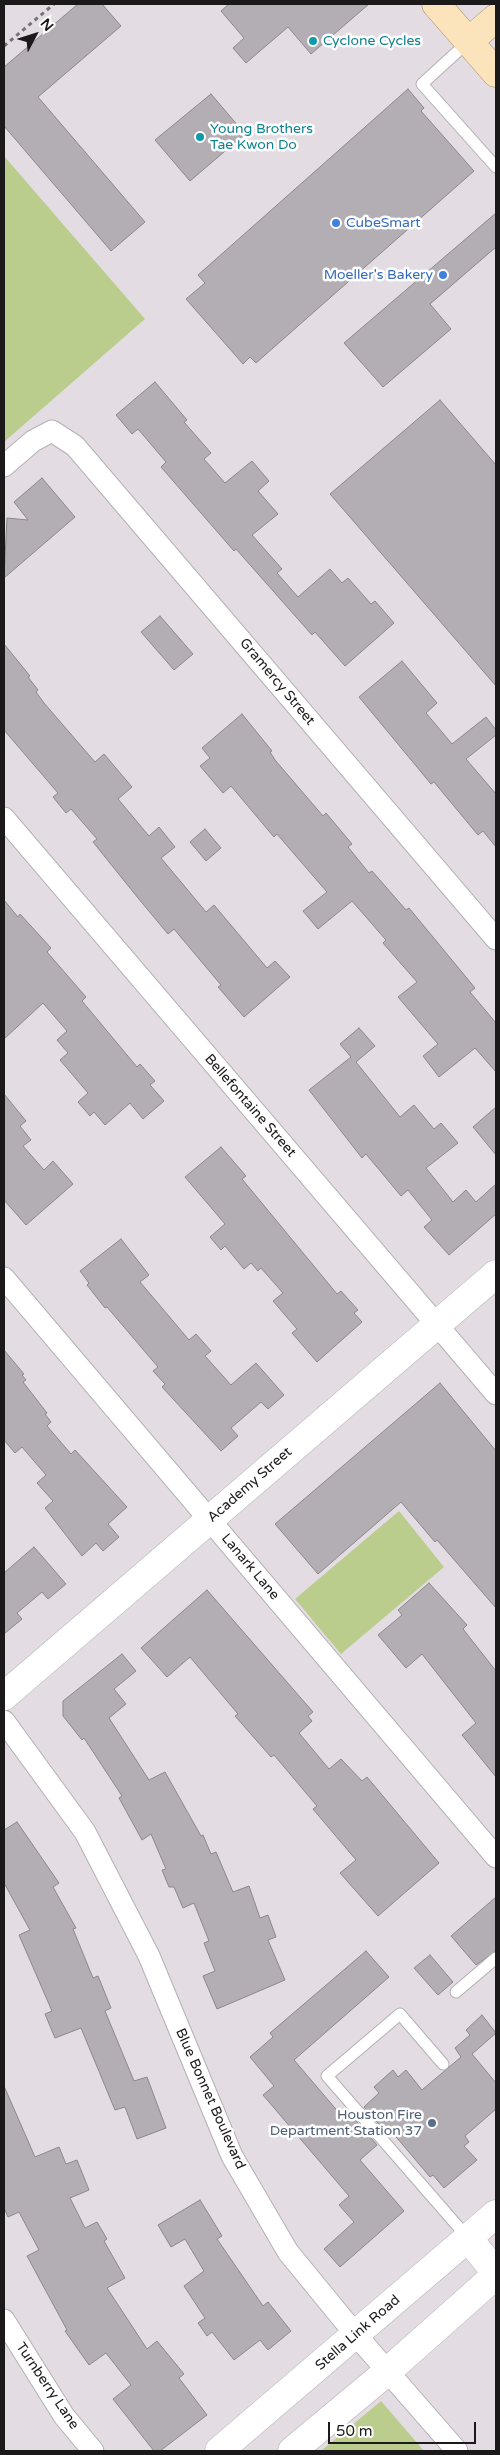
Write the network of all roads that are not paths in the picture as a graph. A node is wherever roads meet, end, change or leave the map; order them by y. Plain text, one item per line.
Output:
1 (436, 4) edge
2 (496, 18) edge
3 (469, 41) junction
4 (496, 73) edge
5 (496, 167) edge
6 (4, 466) edge
7 (4, 818) edge
8 (496, 940) edge
9 (496, 1274) edge
10 (4, 1278) edge
11 (437, 1324) junction
12 (496, 1394) edge
13 (210, 1519) junction
14 (4, 1696) edge
15 (4, 1721) edge
16 (496, 1857) edge
17 (496, 1958) edge
18 (456, 1992) dead end
19 (443, 2064) dead end
20 (496, 2214) edge
21 (468, 2238) junction
22 (496, 2274) edge
23 (4, 2320) edge
24 (356, 2335) junction
25 (388, 2371) junction
26 (93, 2451) edge
27 (218, 2451) edge
28 (292, 2451) edge
29 (457, 2451) edge

1 - 3 main road
2 - 3 main road
3 - 4 main road
3 - 5 lane
6 - 8 street, Gramercy Street
7 - 11 street, Bellefontaine Street
9 - 11 main road, Academy Street
10 - 13 street, Lanark Lane
11 - 12 street, Bellefontaine Street
11 - 13 main road, Academy Street
13 - 14 main road, Academy Street
13 - 16 street, Lanark Lane
15 - 24 street, Blue Bonnet Boulevard
17 - 18 lane
19 - 21 lane
20 - 21 main road, Stella Link Road
21 - 22 main road
21 - 24 main road, Stella Link Road
22 - 25 main road
23 - 26 street, Turnberry Lane
24 - 25 street, Blue Bonnet Boulevard
24 - 27 main road, Stella Link Road
25 - 28 main road
25 - 29 street, Blue Bonnet Boulevard

